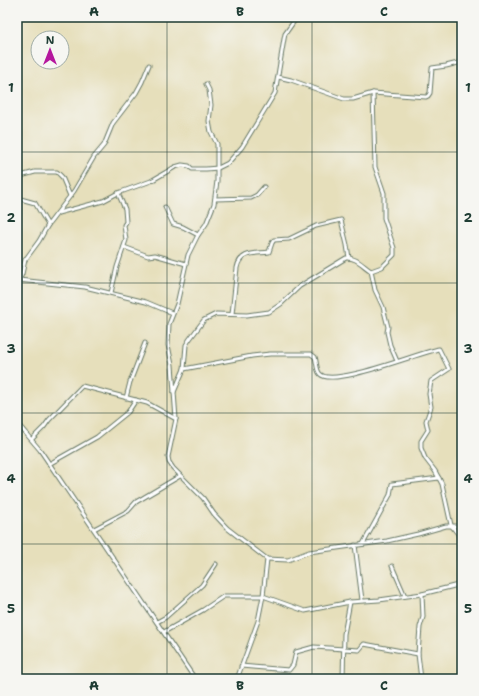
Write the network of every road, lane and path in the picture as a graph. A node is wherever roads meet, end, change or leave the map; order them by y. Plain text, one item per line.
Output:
1 (297, 17) edge
2 (462, 62) edge
3 (148, 65) dead end
4 (278, 78) junction
5 (206, 84) dead end
6 (373, 93) junction
7 (218, 168) junction
8 (17, 177) edge
9 (264, 187) dead end
10 (118, 193) junction
11 (70, 196) junction
12 (17, 198) edge
13 (215, 199) junction
14 (165, 207) dead end
15 (58, 213) junction
16 (48, 225) junction
17 (198, 235) junction
18 (124, 247) junction
19 (349, 258) junction
20 (186, 264) junction
21 (371, 271) junction
22 (18, 280) edge
23 (17, 285) edge
24 (111, 293) junction
25 (172, 313) junction
26 (232, 314) junction
27 (145, 343) dead end
28 (397, 361) junction
29 (184, 369) junction
30 (174, 392) junction
31 (126, 398) junction
32 (136, 400) junction
33 (176, 419) junction
34 (17, 423) edge
35 (32, 439) junction
36 (49, 464) junction
37 (180, 476) junction
38 (439, 478) junction
39 (451, 525) junction
40 (462, 526) edge
41 (94, 529) junction
42 (363, 544) junction
43 (355, 545) junction
44 (267, 559) junction
45 (216, 564) dead end
46 (392, 566) dead end
47 (462, 566) edge
48 (462, 584) edge
49 (422, 594) junction
50 (263, 596) junction
51 (405, 596) junction
52 (362, 600) junction
53 (350, 602) junction
54 (157, 622) junction
55 (164, 632) junction
56 (343, 649) junction
57 (418, 654) junction
58 (241, 666) junction
59 (195, 679) edge
60 (237, 679) edge
61 (343, 679) edge
62 (421, 679) edge

1 - 4 street
2 - 6 street
3 - 11 street
4 - 6 street
4 - 7 street
5 - 7 street
6 - 21 street
7 - 10 street
7 - 13 street
8 - 11 street
9 - 13 street
10 - 15 street
10 - 18 street
11 - 15 street
12 - 16 street
13 - 17 street
14 - 17 street
15 - 16 street
16 - 22 street
17 - 20 street
18 - 20 street
18 - 24 street
19 - 21 street
19 - 26 street
19 - 26 street
20 - 25 street
21 - 28 street
22 - 23 street
22 - 24 street
24 - 25 street
25 - 30 street
26 - 29 street
27 - 31 street
28 - 29 street
28 - 38 street
29 - 30 street
30 - 33 street
31 - 32 street
31 - 35 street
32 - 33 street
32 - 36 street
33 - 37 street
34 - 35 street
35 - 36 street
36 - 41 street
37 - 41 street
37 - 44 street
38 - 39 street
38 - 42 street
39 - 40 street
39 - 42 street
39 - 47 street
41 - 54 street
42 - 43 street
43 - 44 street
43 - 52 street
44 - 50 street
45 - 54 street
46 - 51 street
48 - 49 street
49 - 51 street
49 - 57 street
50 - 53 street
50 - 55 street
50 - 58 street
51 - 52 street
52 - 53 street
53 - 56 street
54 - 55 street
55 - 59 street
56 - 57 street
56 - 58 street
56 - 61 street
57 - 62 street
58 - 60 street

